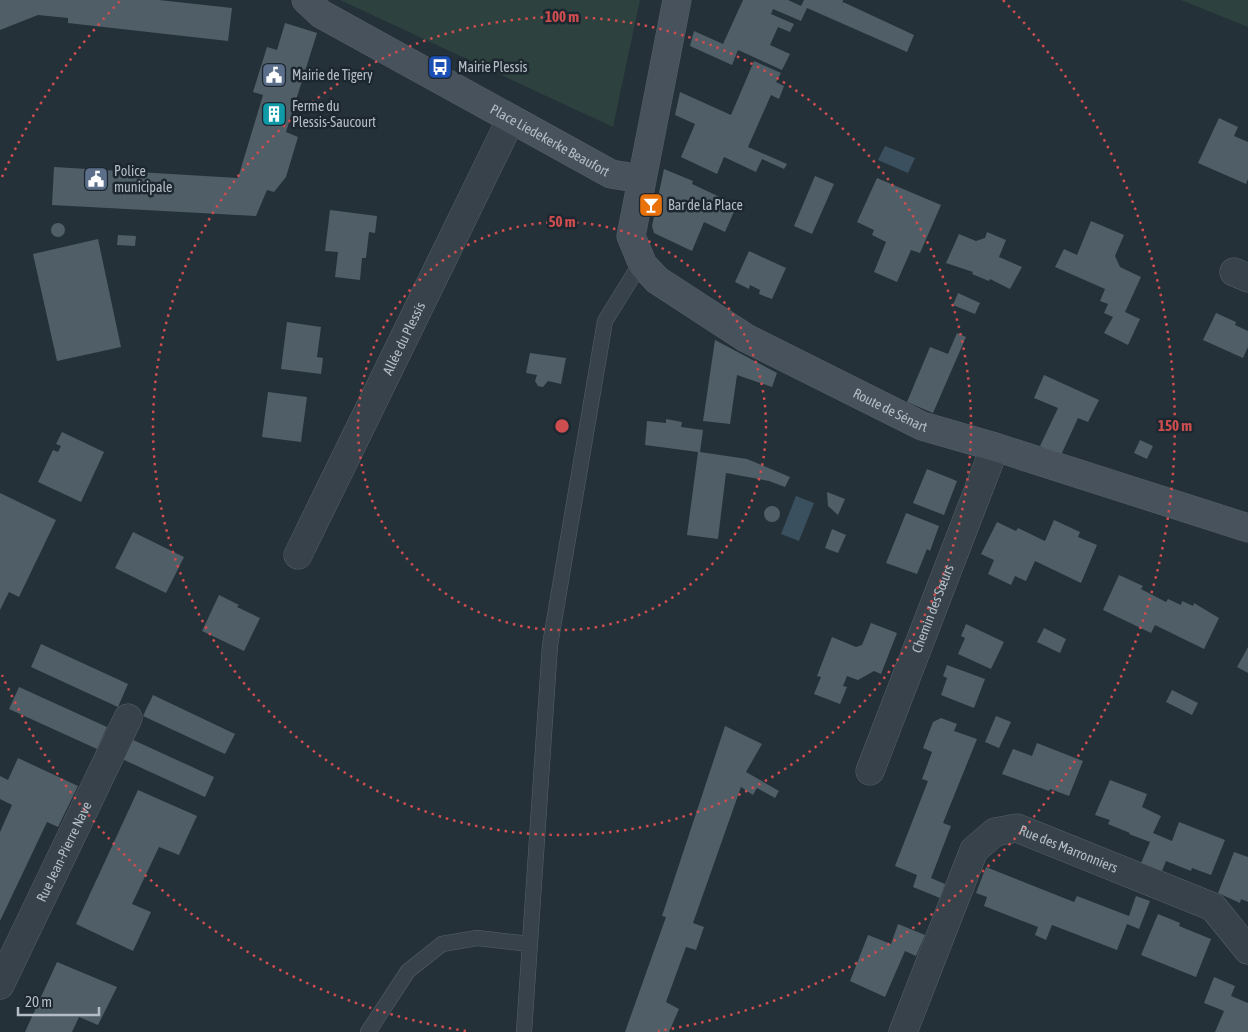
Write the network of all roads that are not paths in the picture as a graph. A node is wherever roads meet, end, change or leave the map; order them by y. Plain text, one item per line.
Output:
1 (306, 0) edge
2 (677, 0) edge
3 (510, 121) junction
4 (641, 180) junction
5 (643, 265) junction
6 (995, 447) junction
7 (1248, 528) edge
8 (298, 555) dead end
9 (128, 718) dead end
10 (870, 771) dead end
11 (530, 944) junction
12 (1248, 950) edge
13 (0, 986) edge
14 (368, 1032) edge
15 (524, 1032) edge
16 (904, 1032) edge

1 - 3 street, Place Liedekerke Beaufort
2 - 4 street
3 - 4 street, Place Liedekerke Beaufort
3 - 8 street, Allée du Plessis
4 - 5 street, Route de Sénart
5 - 6 street, Route de Sénart
5 - 11 lane
6 - 7 street, Route de Sénart
6 - 10 street, Chemin des Sœurs
9 - 13 street, Rue Jean-Pierre Nave
11 - 14 lane
11 - 15 lane
12 - 16 street, Rue des Marronniers

